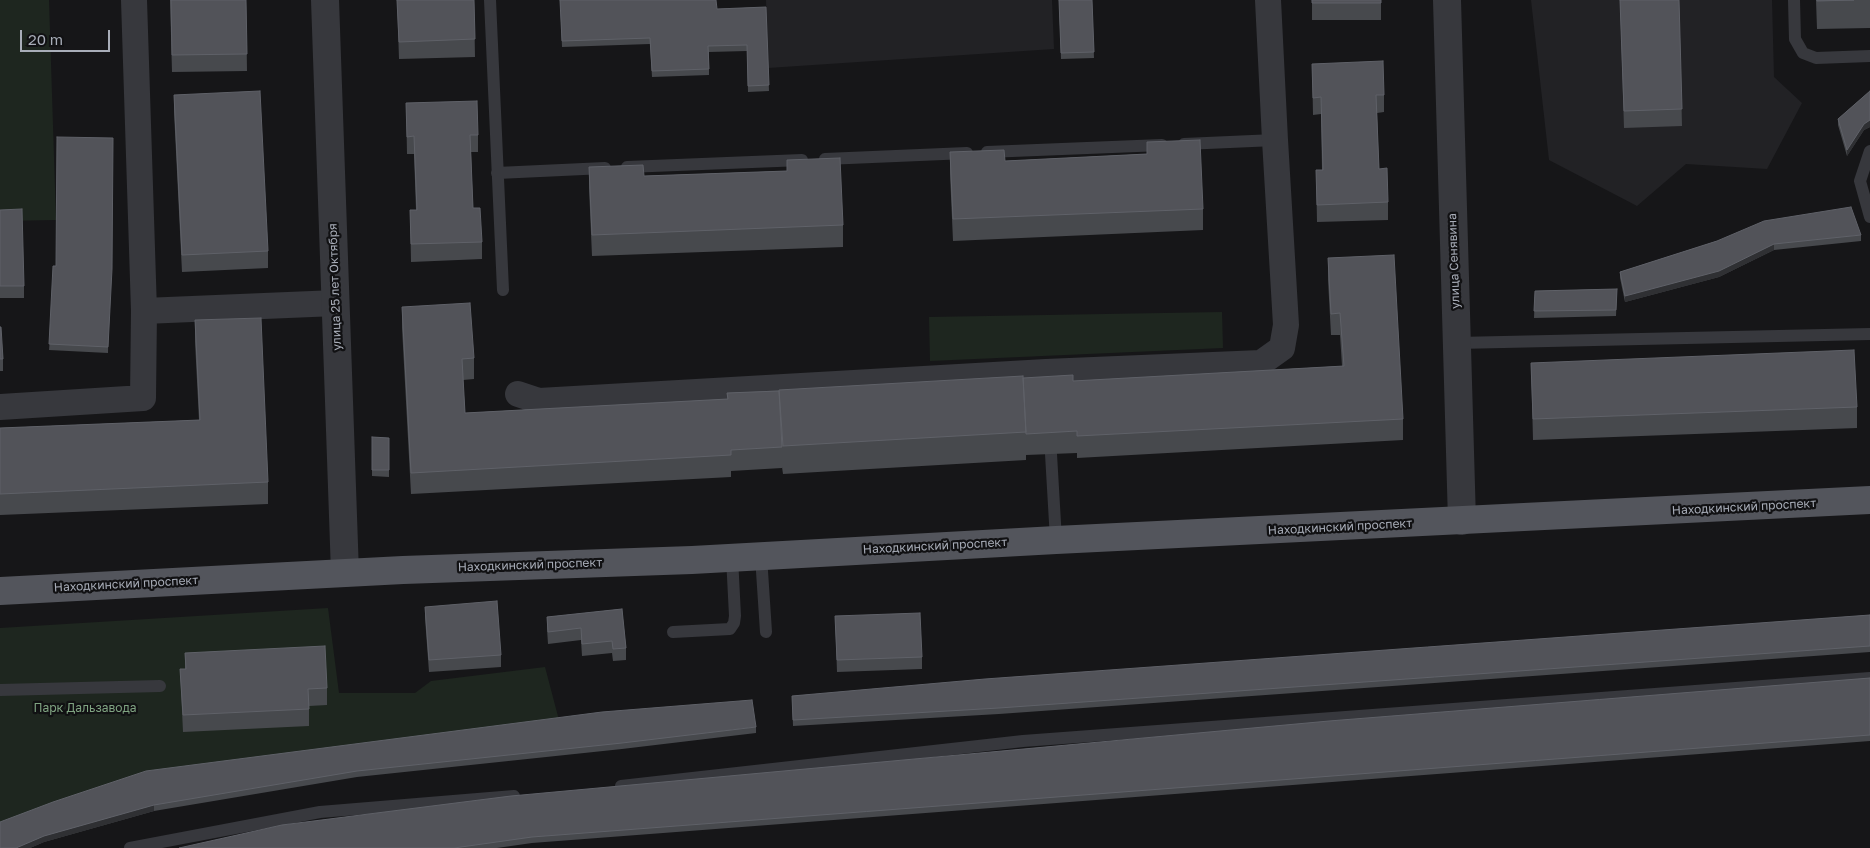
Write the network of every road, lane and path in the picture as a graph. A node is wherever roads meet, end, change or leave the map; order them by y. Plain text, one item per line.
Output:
1 (134, 0) edge
2 (324, 0) edge
3 (490, 0) edge
4 (1268, 0) edge
5 (1447, 0) edge
6 (1794, 0) edge
7 (1870, 56) edge
8 (1275, 140) junction
9 (1870, 151) edge
10 (497, 173) junction
11 (1870, 217) edge
12 (503, 290) dead end
13 (336, 303) junction
14 (144, 311) junction
15 (1870, 334) edge
16 (1457, 343) junction
17 (518, 394) dead end
18 (0, 407) edge
19 (1051, 454) edge
20 (1870, 500) edge
21 (1462, 521) junction
22 (1056, 540) junction
23 (761, 556) junction
24 (732, 557) junction
25 (345, 574) junction
26 (0, 591) edge
27 (672, 632) dead end
28 (766, 632) dead end
29 (1870, 678) edge
30 (160, 686) dead end
31 (0, 690) edge
32 (606, 788) edge
33 (527, 795) edge
34 (130, 848) edge

1 - 14 street
2 - 13 street, улица 25 лет Октября
3 - 10 lane
4 - 8 street
5 - 16 street, улица Сенявина
6 - 7 lane
8 - 10 lane
8 - 17 street
9 - 11 lane
10 - 12 lane
13 - 14 street
13 - 25 street, улица 25 лет Октября
14 - 18 street
15 - 16 lane
16 - 21 street, улица Сенявина
19 - 22 lane
20 - 21 main road, Находкинский проспект
21 - 22 main road, Находкинский проспект
22 - 23 main road, Находкинский проспект
23 - 24 main road, Находкинский проспект
23 - 28 lane
24 - 25 main road, Находкинский проспект
24 - 27 lane
25 - 26 main road, Находкинский проспект
29 - 32 lane
30 - 31 lane
33 - 34 lane

